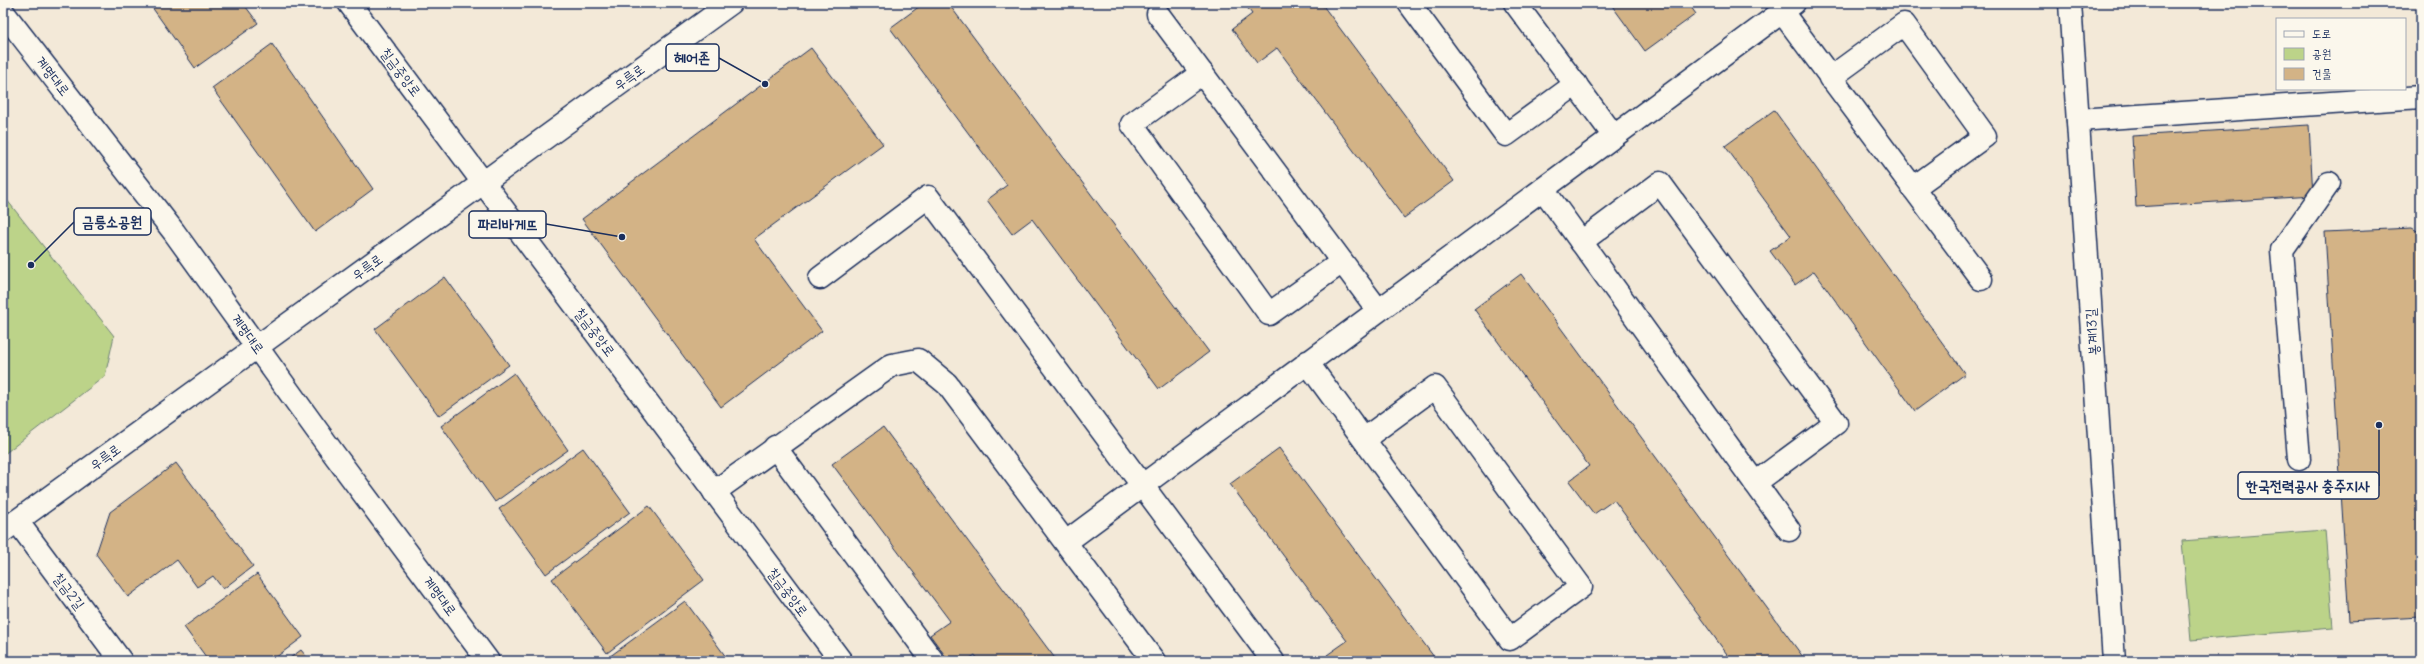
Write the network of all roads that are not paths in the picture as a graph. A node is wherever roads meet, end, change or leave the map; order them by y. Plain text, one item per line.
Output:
1 (348, 3) edge
2 (731, 3) edge
3 (1409, 3) edge
4 (1515, 3) edge
5 (2070, 3) edge
6 (1788, 7) edge
7 (3, 12) edge
8 (1158, 14) dead end
9 (1202, 73) junction
10 (1830, 78) junction
11 (1576, 84) junction
12 (2421, 97) edge
13 (2078, 120) junction
14 (1614, 136) junction
15 (483, 183) junction
16 (2329, 183) dead end
17 (1913, 188) junction
18 (1543, 189) junction
19 (1581, 242) junction
20 (1342, 262) junction
21 (820, 278) dead end
22 (1981, 279) dead end
23 (1378, 310) junction
24 (257, 346) junction
25 (1307, 362) junction
26 (1364, 439) junction
27 (775, 447) junction
28 (2299, 459) dead end
29 (1755, 482) junction
30 (1143, 485) junction
31 (714, 492) junction
32 (10, 526) edge
33 (1789, 530) dead end
34 (1066, 542) junction
35 (122, 661) edge
36 (488, 661) edge
37 (841, 661) edge
38 (933, 661) edge
39 (1154, 661) edge
40 (1273, 661) edge
41 (2114, 661) edge

1 - 15 street, 칠금중앙로
2 - 15 street, 우륵로
3 - 11 street
4 - 11 street
5 - 13 street, 봉계13길
6 - 10 street
6 - 14 street
7 - 24 street, 계명대로
8 - 9 street
9 - 20 street
9 - 20 street
10 - 17 street
10 - 17 street
11 - 14 street
12 - 13 street
13 - 41 street, 봉계13길
14 - 18 street
15 - 24 street, 우륵로
15 - 31 street, 칠금중앙로
16 - 28 street
17 - 22 street
18 - 19 street
18 - 23 street
19 - 29 street
19 - 29 street
20 - 23 street
21 - 30 street
23 - 25 street
24 - 32 street, 우륵로
24 - 36 street, 계명대로
25 - 26 street
25 - 30 street
26 - 26 street
27 - 31 street
27 - 34 street
27 - 38 street
29 - 33 street
30 - 34 street
30 - 40 street
31 - 37 street, 칠금중앙로
32 - 35 street, 칠금2길
34 - 39 street

